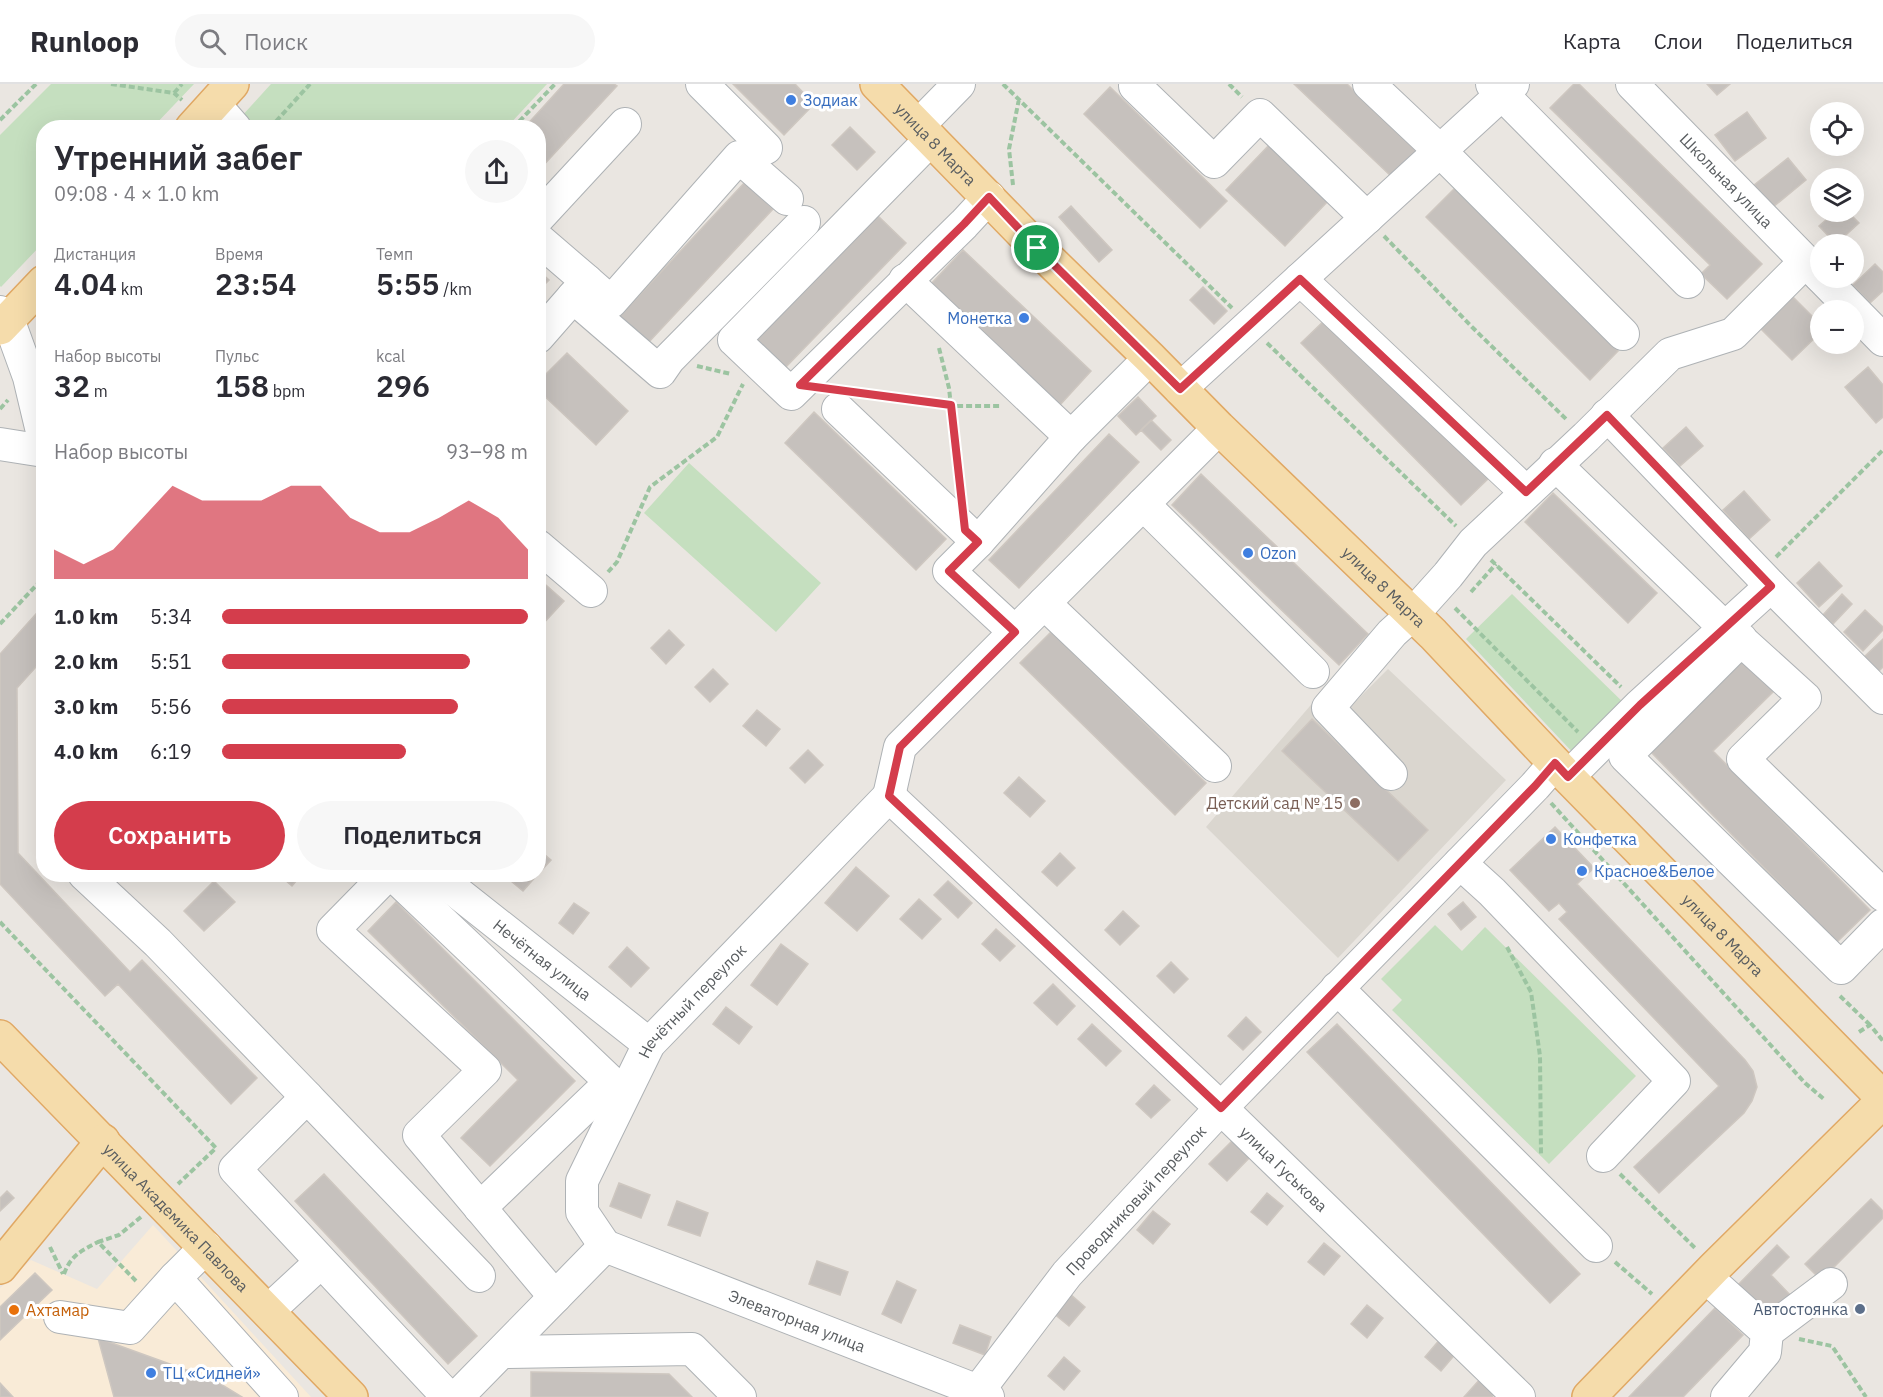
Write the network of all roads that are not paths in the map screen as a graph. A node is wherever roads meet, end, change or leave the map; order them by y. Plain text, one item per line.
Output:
1 (702, 84) edge
2 (877, 84) edge
3 (959, 84) edge
4 (1369, 84) edge
5 (1632, 84) edge
6 (1135, 86) dead end
7 (1502, 87) edge
8 (227, 105) edge
9 (204, 120) edge
10 (625, 124) dead end
11 (924, 133) junction
12 (766, 148) dead end
13 (1440, 151) junction
14 (993, 201) junction
15 (546, 209) edge
16 (1367, 218) junction
17 (546, 249) edge
18 (1810, 266) edge
19 (1810, 276) edge
20 (1300, 279) junction
21 (905, 280) junction
22 (1688, 282) dead end
23 (1832, 288) edge
24 (36, 289) edge
25 (580, 289) junction
26 (3, 320) edge
27 (546, 328) edge
28 (1623, 334) dead end
29 (1883, 339) edge
30 (1150, 358) junction
31 (1180, 389) junction
32 (848, 401) road end
33 (36, 406) edge
34 (1607, 415) junction
35 (1219, 428) junction
36 (1071, 437) junction
37 (0, 444) edge
38 (36, 450) edge
39 (1555, 464) junction
40 (1526, 492) junction
41 (1143, 504) junction
42 (971, 536) junction
43 (546, 553) edge
44 (1765, 580) junction
45 (591, 591) road end
46 (1044, 603) junction
47 (1413, 614) junction
48 (1015, 632) junction
49 (1733, 634) junction
50 (1313, 672) dead end
51 (1883, 698) edge
52 (1215, 766) dead end
53 (1391, 774) dead end
54 (1553, 775) junction
55 (889, 796) junction
56 (1460, 863) junction
57 (93, 882) edge
58 (382, 882) edge
59 (398, 882) edge
60 (444, 882) edge
61 (1883, 895) edge
62 (1883, 925) edge
63 (1337, 988) junction
64 (0, 1037) edge
65 (649, 1044) junction
66 (307, 1097) junction
67 (1883, 1099) edge
68 (1221, 1108) junction
69 (103, 1141) junction
70 (1603, 1156) road end
71 (480, 1208) junction
72 (605, 1246) junction
73 (1596, 1246) road end
74 (206, 1247) junction
75 (321, 1262) junction
76 (0, 1267) edge
77 (1710, 1273) junction
78 (479, 1276) dead end
79 (175, 1278) junction
80 (1831, 1284) dead end
81 (555, 1298) junction
82 (268, 1311) junction
83 (60, 1317) dead end
84 (1767, 1332) junction
85 (503, 1352) junction
86 (983, 1394) edge
87 (282, 1397) edge
88 (351, 1397) edge
89 (448, 1397) edge
90 (458, 1397) edge
91 (740, 1397) edge
92 (1519, 1397) edge
93 (1589, 1397) edge
94 (1727, 1397) edge

1 - 12 street
2 - 11 main road, улица 8 Марта
3 - 11 street
4 - 13 street
5 - 18 street, Школьная улица
6 - 16 street
7 - 13 street
7 - 22 street
8 - 9 main road
10 - 15 street
11 - 14 main road, улица 8 Марта
11 - 21 street
13 - 16 street
13 - 28 street
14 - 21 street
14 - 30 main road, улица 8 Марта
16 - 20 street
17 - 25 street
19 - 34 street
20 - 31 street
20 - 40 street
21 - 36 street
23 - 29 street, Школьная улица
24 - 26 main road
25 - 25 street
25 - 27 street
26 - 33 street
30 - 31 main road, улица 8 Марта
30 - 36 street
31 - 35 main road, улица 8 Марта
32 - 42 street
34 - 39 street
34 - 44 street
35 - 41 street
35 - 47 main road, улица 8 Марта
36 - 42 street
37 - 38 street
39 - 40 street
39 - 49 street
40 - 47 street
41 - 46 street
41 - 50 street
42 - 48 street
43 - 45 street
44 - 49 street, Проводниковый переулок
44 - 51 street
46 - 48 street
46 - 52 street
47 - 53 street
47 - 54 main road, улица 8 Марта
48 - 55 street
49 - 54 street, Проводниковый переулок
49 - 61 street
49 - 62 street
54 - 56 street, Проводниковый переулок
54 - 67 main road, улица 8 Марта
55 - 65 street, Нечётный переулок
55 - 68 street, улица Гуськова
56 - 63 street, Проводниковый переулок
56 - 70 street
57 - 66 street
58 - 71 street
59 - 71 street
60 - 65 street, Нечётная улица
63 - 68 street, Проводниковый переулок
63 - 73 street
64 - 69 main road, улица Академика Павлова
65 - 72 street, Нечётный переулок
66 - 75 street
66 - 78 street
67 - 77 main road
68 - 86 street, Проводниковый переулок
68 - 92 street, улица Гуськова
69 - 74 main road, улица Академика Павлова
69 - 76 main road
71 - 81 street
72 - 81 street
72 - 86 street, Элеваторная улица
74 - 79 street
74 - 82 main road, улица Академика Павлова
75 - 82 street
75 - 89 street
77 - 84 street
77 - 93 main road
79 - 83 street
79 - 87 street
80 - 84 street
81 - 85 street
82 - 88 main road, улица Академика Павлова
84 - 94 street
85 - 90 street
85 - 91 street

